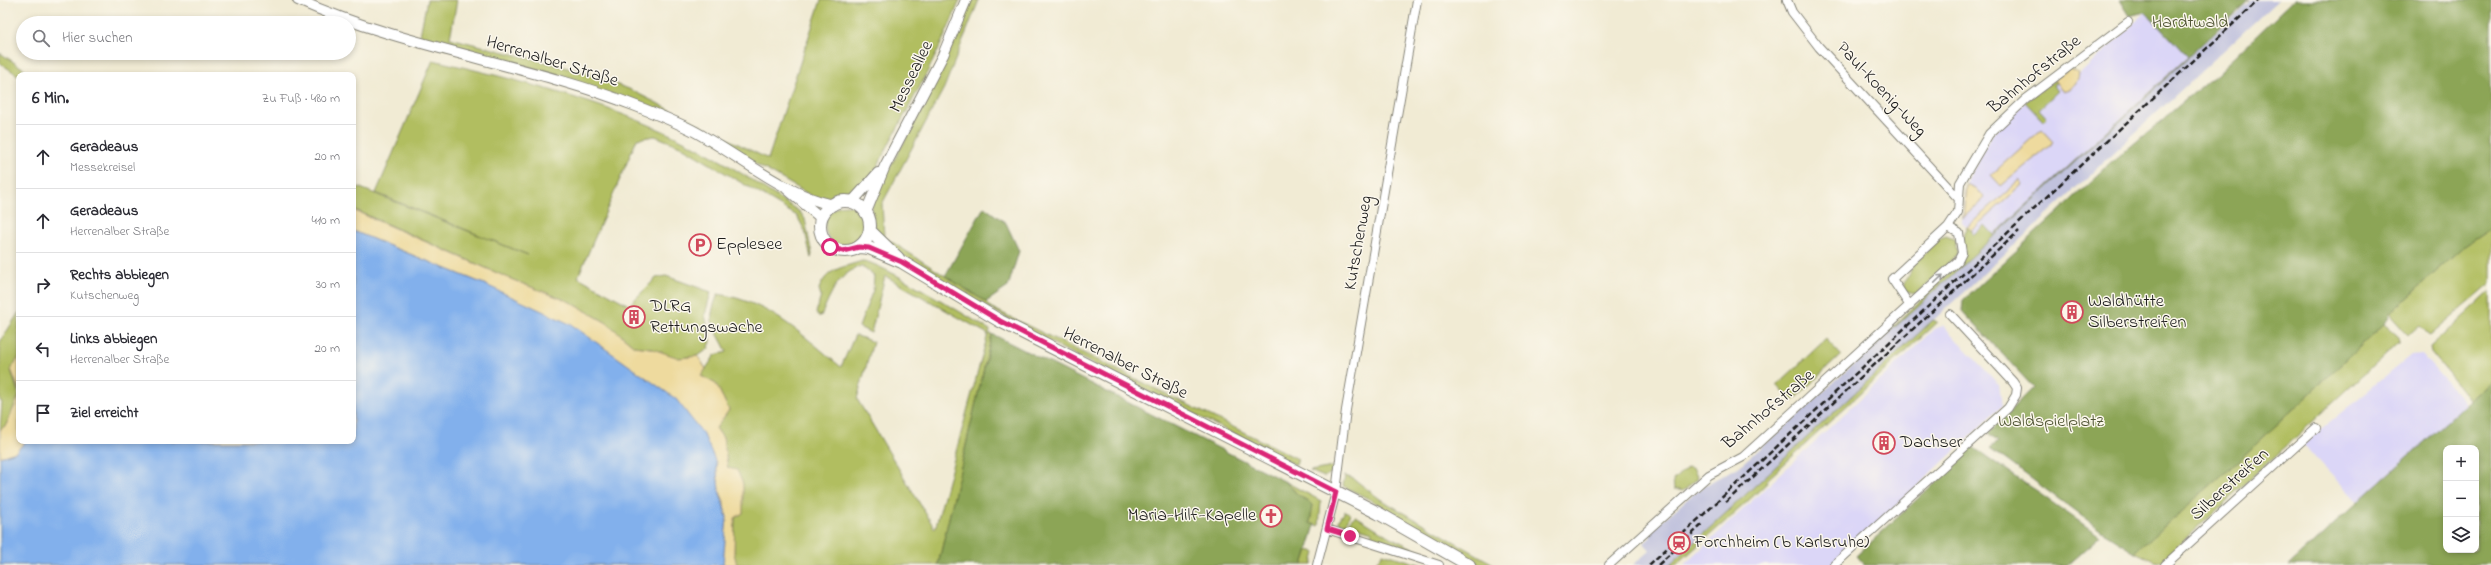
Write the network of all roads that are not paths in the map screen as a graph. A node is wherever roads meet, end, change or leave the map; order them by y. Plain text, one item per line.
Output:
1 (298, 0) edge
2 (966, 0) edge
3 (1417, 0) edge
4 (1786, 0) edge
5 (339, 16) edge
6 (2128, 22) dead end
7 (356, 23) edge
8 (885, 166) junction
9 (783, 185) junction
10 (1958, 198) junction
11 (852, 202) junction
12 (833, 204) junction
13 (866, 212) junction
14 (821, 218) junction
15 (1948, 227) junction
16 (870, 231) junction
17 (859, 247) junction
18 (902, 262) junction
19 (1910, 306) junction
20 (1950, 314) dead end
21 (2316, 428) dead end
22 (1336, 492) junction
23 (1327, 529) junction
24 (1317, 565) edge
25 (1439, 565) edge
26 (1469, 565) edge
27 (1609, 565) edge
28 (1834, 565) edge
29 (2165, 565) edge

1 - 5 street, Herrenalber Straße
2 - 8 street, Messeallee
3 - 22 street, Kutschenweg
4 - 10 street, Paul-Koenig-Weg
6 - 10 street, Bahnhofstraße
7 - 9 street, Herrenalber Straße
8 - 11 street, Messeallee
8 - 13 street, Messeallee
9 - 12 street, Herrenalber Straße
9 - 14 street, Herrenalber Straße
10 - 15 street, Bahnhofstraße
11 - 12 main road
11 - 13 main road
12 - 14 main road
13 - 16 main road
14 - 17 main road
19 -> 15 street, Bahnhofstraße
15 - 19 street, Bahnhofstraße
16 - 17 main road
16 - 18 main road, Herrenalber Straße
17 - 18 main road, Herrenalber Straße
18 - 22 main road, Herrenalber Straße
19 - 27 street, Bahnhofstraße
20 - 28 street
21 - 29 street, Silberstreifen
22 - 23 street
22 - 26 main road, Herrenalber Straße
23 - 24 street
23 - 25 street

